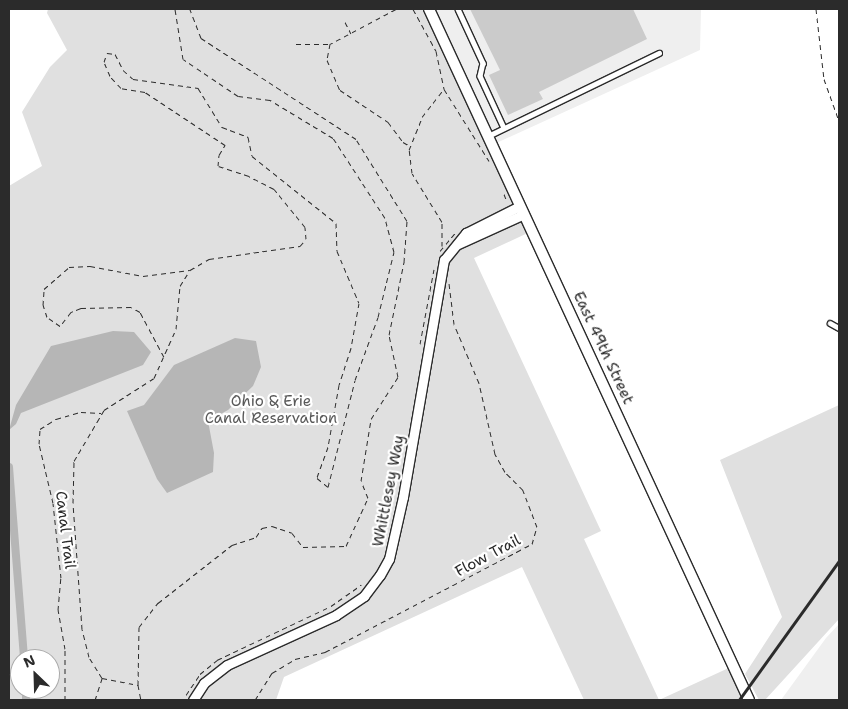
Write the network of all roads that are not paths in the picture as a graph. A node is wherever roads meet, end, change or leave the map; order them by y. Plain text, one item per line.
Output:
1 (429, 9) edge
2 (458, 9) edge
3 (659, 53) dead end
4 (504, 128) junction
5 (488, 136) junction
6 (522, 210) junction
7 (830, 323) dead end
8 (839, 328) edge
9 (193, 700) edge
10 (749, 700) edge

1 - 5 street, East 49th Street
2 - 4 lane
3 - 4 lane
4 - 5 lane
5 - 6 street, East 49th Street
6 - 9 street, Whittlesey Way
6 - 10 street, East 49th Street
7 - 8 lane

